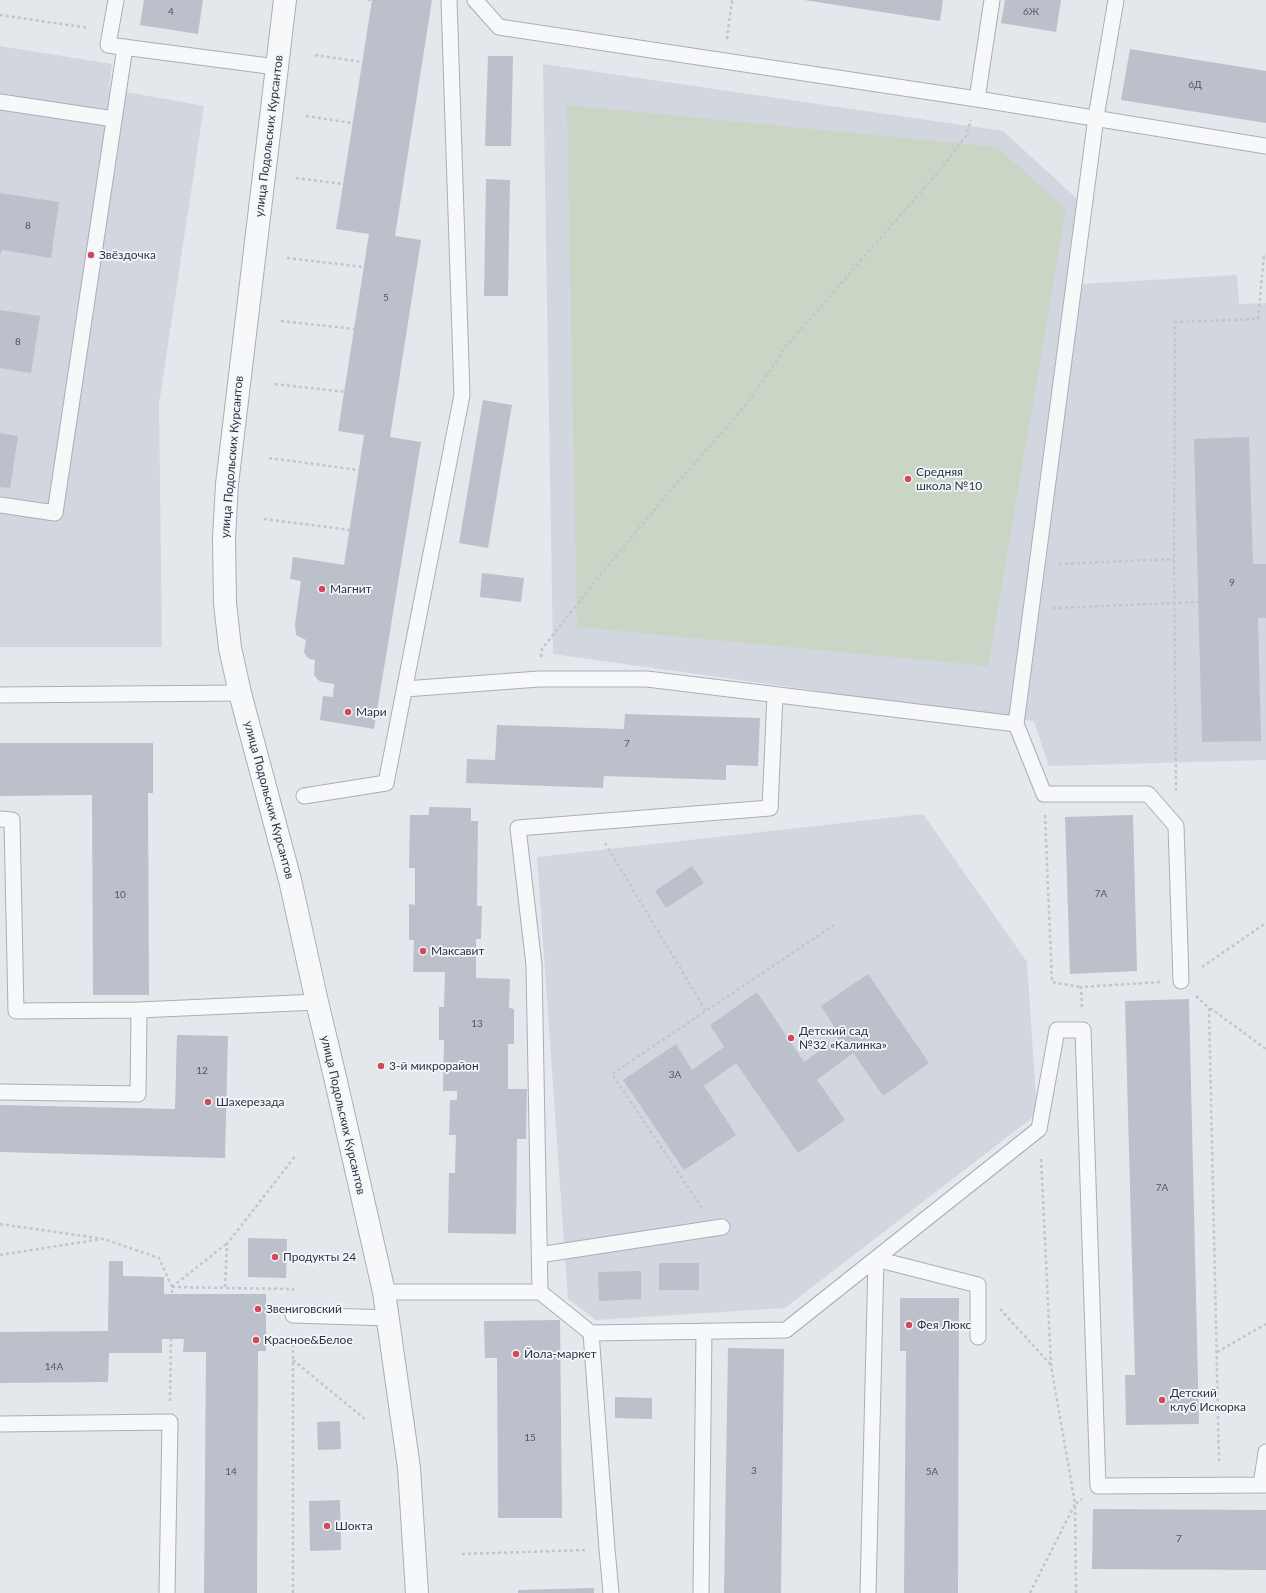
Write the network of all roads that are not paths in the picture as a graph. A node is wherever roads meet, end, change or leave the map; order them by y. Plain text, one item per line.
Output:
1 (116, 0) edge
2 (285, 0) edge
3 (449, 0) edge
4 (474, 0) edge
5 (992, 0) edge
6 (1116, 0) edge
7 (125, 47) junction
8 (276, 68) junction
9 (977, 99) junction
10 (0, 102) edge
11 (1096, 117) junction
12 (114, 119) junction
13 (1266, 146) edge
14 (0, 506) edge
15 (405, 689) junction
16 (240, 693) junction
17 (0, 695) edge
18 (775, 695) junction
19 (1016, 724) junction
20 (304, 796) dead end
21 (0, 819) edge
22 (1181, 981) road end
23 (317, 1002) junction
24 (139, 1010) junction
25 (0, 1092) edge
26 (719, 1228) road end
27 (539, 1255) junction
28 (876, 1259) junction
29 (384, 1292) junction
30 (540, 1292) junction
31 (293, 1315) road end
32 (388, 1318) junction
33 (704, 1331) junction
34 (591, 1334) junction
35 (978, 1337) dead end
36 (0, 1424) edge
37 (1266, 1452) edge
38 (1264, 1485) edge
39 (168, 1593) edge
40 (417, 1593) edge
41 (611, 1593) edge
42 (701, 1593) edge
43 (868, 1593) edge

1 - 7 lane
2 - 8 street, улица Подольских Курсантов
3 - 15 lane
4 - 9 lane
5 - 9 lane
6 - 11 lane
7 - 8 lane
7 - 12 lane
8 - 16 street, улица Подольских Курсантов
9 - 11 lane
10 - 12 lane
11 - 13 lane
11 - 19 lane
12 - 14 lane
15 - 18 lane
15 - 20 lane
16 - 17 lane
16 - 23 street, улица Подольских Курсантов
18 - 19 lane
18 - 27 lane
19 - 22 lane
21 - 24 lane
23 - 24 lane
23 - 29 street, улица Подольских Курсантов
24 - 25 lane
26 - 27 lane
27 - 30 lane
28 - 33 lane
28 - 35 lane
28 - 38 lane
28 - 43 lane
29 - 30 lane
29 - 32 street, улица Подольских Курсантов
30 - 34 lane
31 - 32 lane
32 - 40 street, улица Подольских Курсантов
33 - 34 lane
33 - 42 lane
34 - 41 lane
36 - 39 lane
37 - 38 lane

